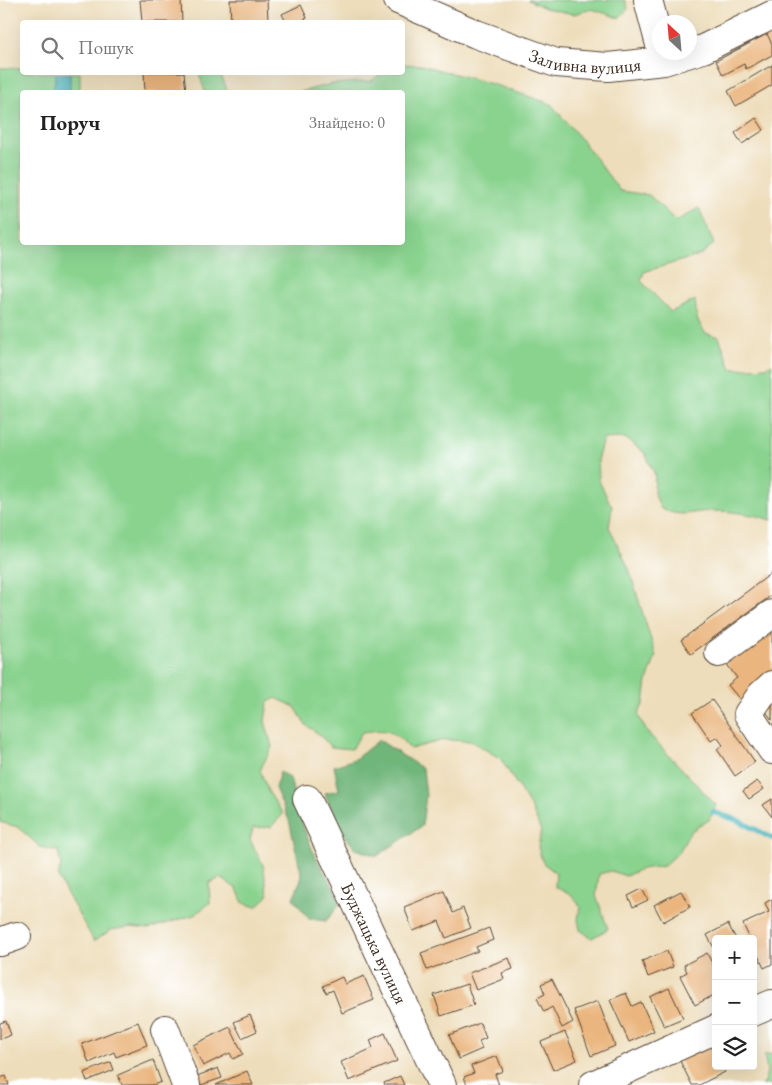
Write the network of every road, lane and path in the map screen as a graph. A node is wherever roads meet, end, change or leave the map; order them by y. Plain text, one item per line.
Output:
1 (398, 0) edge
2 (648, 0) edge
3 (772, 14) edge
4 (652, 16) edge
5 (697, 50) edge
6 (652, 55) edge
7 (772, 614) edge
8 (719, 653) dead end
9 (772, 685) edge
10 (772, 750) edge
11 (307, 800) dead end
12 (772, 1004) edge
13 (757, 1010) edge
14 (165, 1029) dead end
15 (712, 1031) edge
16 (186, 1085) edge
17 (442, 1085) edge
18 (592, 1085) edge

1 - 6 street, Заливна вулиця
2 - 4 street
3 - 5 street, Заливна вулиця
7 - 8 street
9 - 10 street
11 - 17 street, Буджацька вулиця
12 - 13 street
14 - 16 street
15 - 18 street

